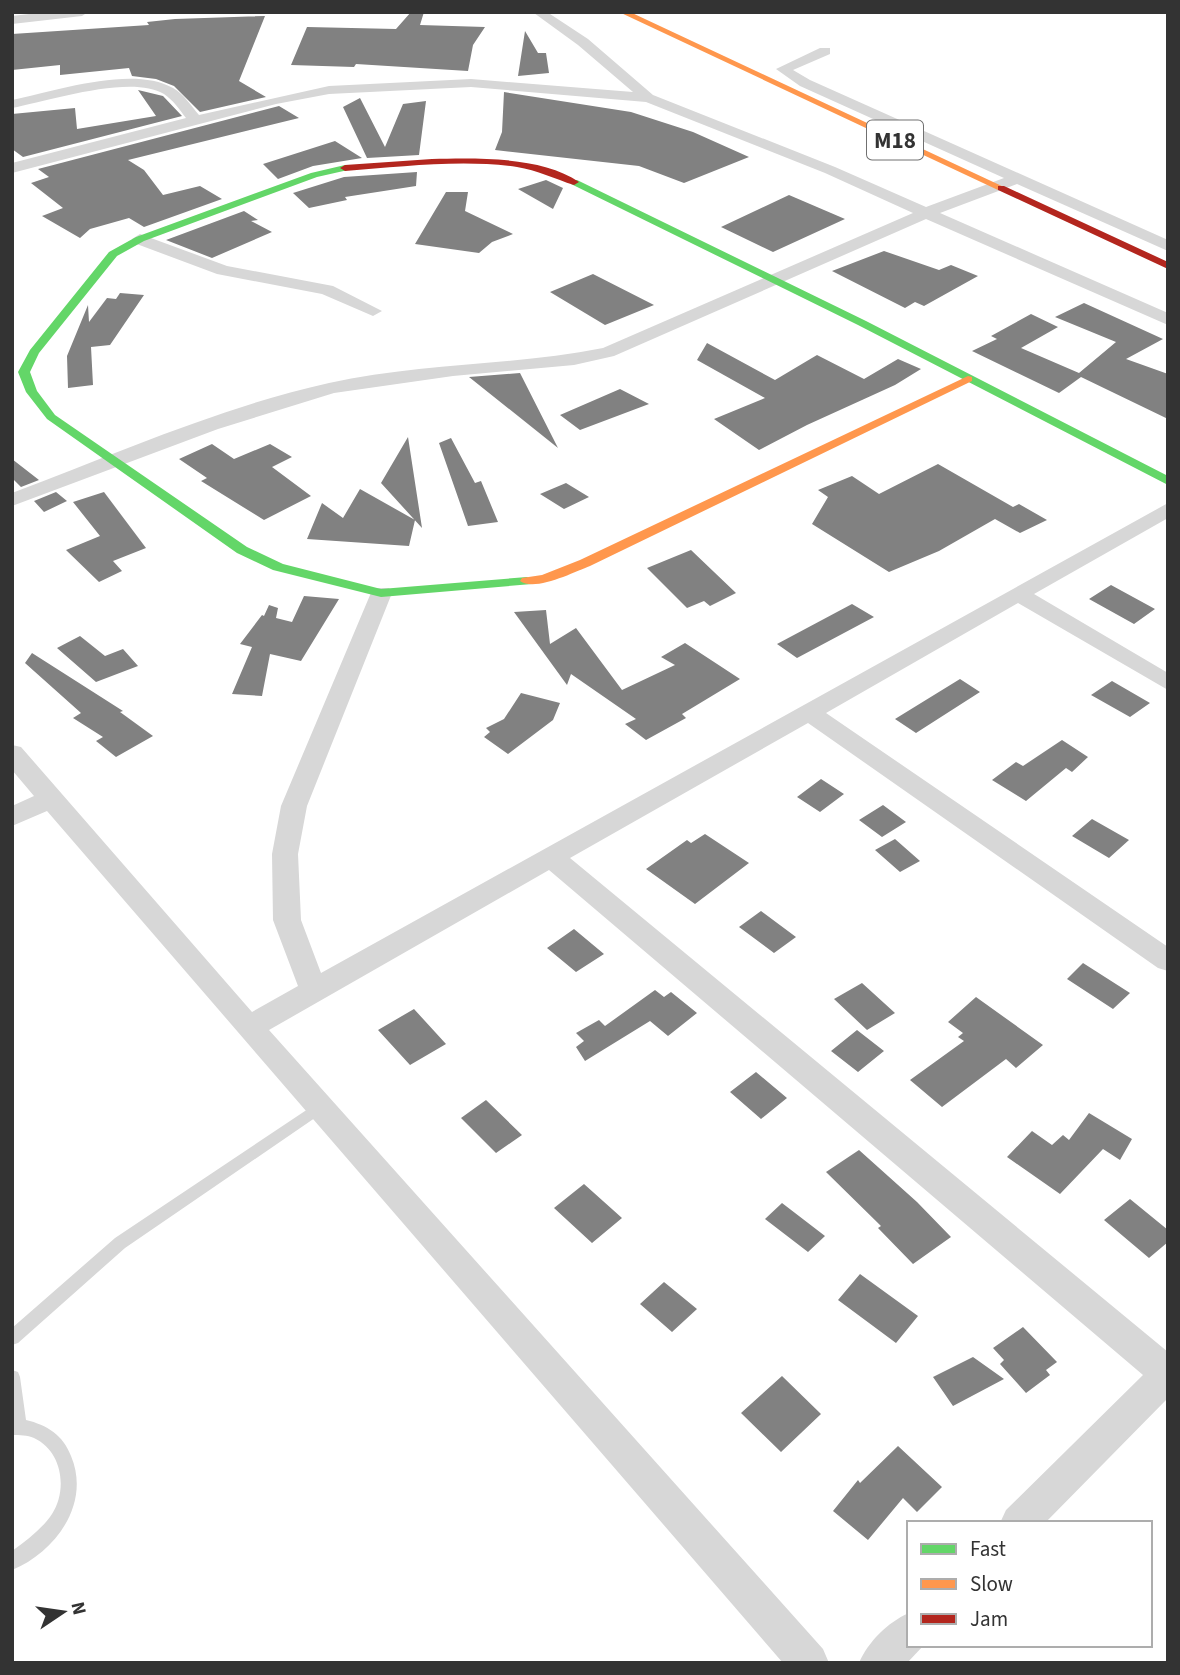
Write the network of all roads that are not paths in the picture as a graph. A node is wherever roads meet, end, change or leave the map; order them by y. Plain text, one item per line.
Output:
1 (82, 12) edge
2 (545, 12) edge
3 (623, 12) edge
4 (529, 13) edge
5 (540, 13) edge
6 (12, 20) edge
7 (825, 51) dead end
8 (648, 98) junction
9 (12, 104) edge
10 (197, 120) junction
11 (12, 168) edge
12 (1018, 178) junction
13 (996, 186) junction
14 (925, 213) junction
15 (140, 239) junction
16 (1168, 246) edge
17 (1168, 266) edge
18 (773, 278) junction
19 (373, 311) dead end
20 (1168, 320) edge
21 (968, 379) junction
22 (112, 461) junction
23 (1168, 481) edge
24 (12, 500) edge
25 (1168, 509) edge
26 (381, 593) junction
27 (1019, 594) junction
28 (1168, 683) edge
29 (808, 712) junction
30 (12, 753) edge
31 (50, 799) junction
32 (12, 817) edge
33 (551, 857) junction
34 (1168, 961) edge
35 (314, 991) junction
36 (250, 1027) junction
37 (320, 1107) junction
38 (12, 1338) edge
39 (1168, 1374) edge
40 (12, 1377) edge
41 (15, 1426) edge
42 (1021, 1521) edge
43 (12, 1561) edge
44 (907, 1635) edge
45 (810, 1663) edge
46 (879, 1663) edge

1 - 6 street
2 - 5 street
3 - 13 street, M18
4 - 5 street
5 - 8 street
7 - 12 street
8 - 10 street
8 - 14 street
9 - 10 street
10 - 11 street
12 - 13 street
12 - 16 street
13 - 14 street
13 - 17 street, M18
14 - 18 street
14 - 20 street
15 - 18 street
15 - 19 street
15 - 22 street
18 - 21 street
18 - 22 street
21 - 23 street
21 - 26 street
22 - 24 street
22 - 26 street
25 - 27 street
26 - 35 street
27 - 28 street
27 - 29 street
29 - 33 street
29 - 34 street
30 - 31 street
31 - 32 street
31 - 36 street
33 - 35 street
33 - 39 street
35 - 36 street
36 - 37 street
37 - 38 lane
37 - 45 street
39 - 42 street
40 - 41 lane
41 - 43 lane
44 - 46 street

